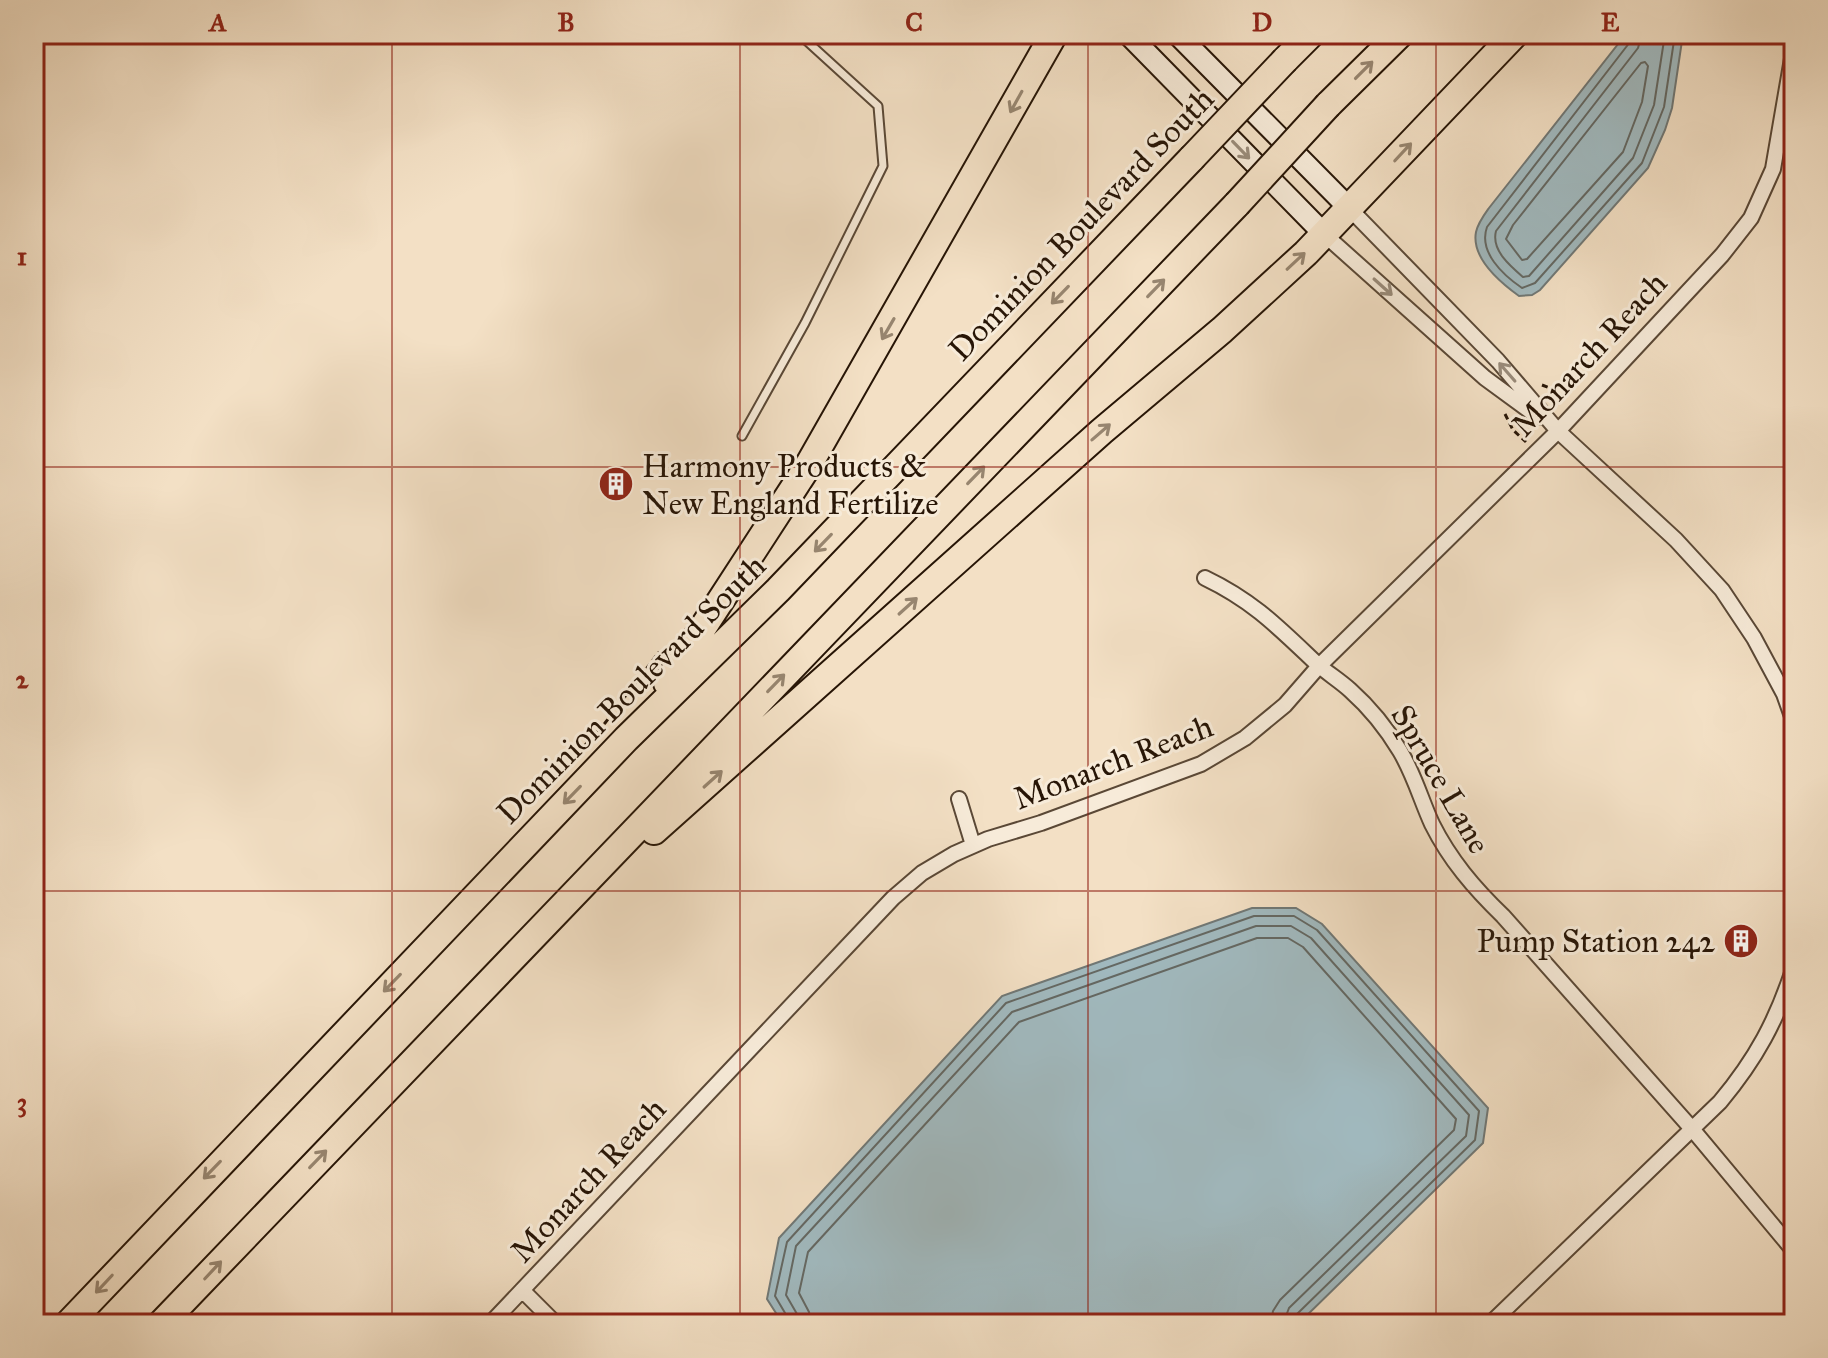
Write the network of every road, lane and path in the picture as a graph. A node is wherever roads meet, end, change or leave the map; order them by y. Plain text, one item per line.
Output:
1 (799, 34) edge
2 (1054, 34) edge
3 (1128, 34) edge
4 (1177, 34) edge
5 (1311, 34) edge
6 (1400, 34) edge
7 (1515, 34) edge
8 (1794, 47) edge
9 (1349, 208) junction
10 (1325, 235) junction
11 (1558, 431) junction
12 (742, 436) dead end
13 (1205, 578) dead end
14 (1319, 666) junction
15 (1794, 722) edge
16 (632, 734) junction
17 (959, 799) dead end
18 (973, 845) junction
19 (508, 961) junction
20 (1794, 967) edge
21 (1693, 1130) junction
22 (1794, 1251) edge
23 (522, 1290) junction
24 (68, 1324) edge
25 (161, 1324) edge
26 (490, 1324) edge
27 (556, 1324) edge
28 (1490, 1324) edge

1 - 12 lane
2 -> 16 highway
3 -> 10 main road
4 - 9 main road
5 -> 16 highway, Dominion Boulevard South, bridge
19 -> 6 highway, bridge
9 -> 7 highway
8 - 11 street, Monarch Reach
9 - 10 highway
11 -> 9 street
10 -> 11 street
19 -> 10 highway
11 - 14 street, Monarch Reach
11 - 15 street
13 - 14 street, Spruce Lane
14 - 18 street, Monarch Reach
14 - 21 street, Spruce Lane
16 -> 24 highway, Dominion Boulevard South
17 - 18 street
18 - 23 street, Monarch Reach
25 -> 19 highway
20 - 21 street
21 - 22 street, Spruce Lane
21 - 28 street
23 - 26 street, Monarch Reach
23 - 27 street

